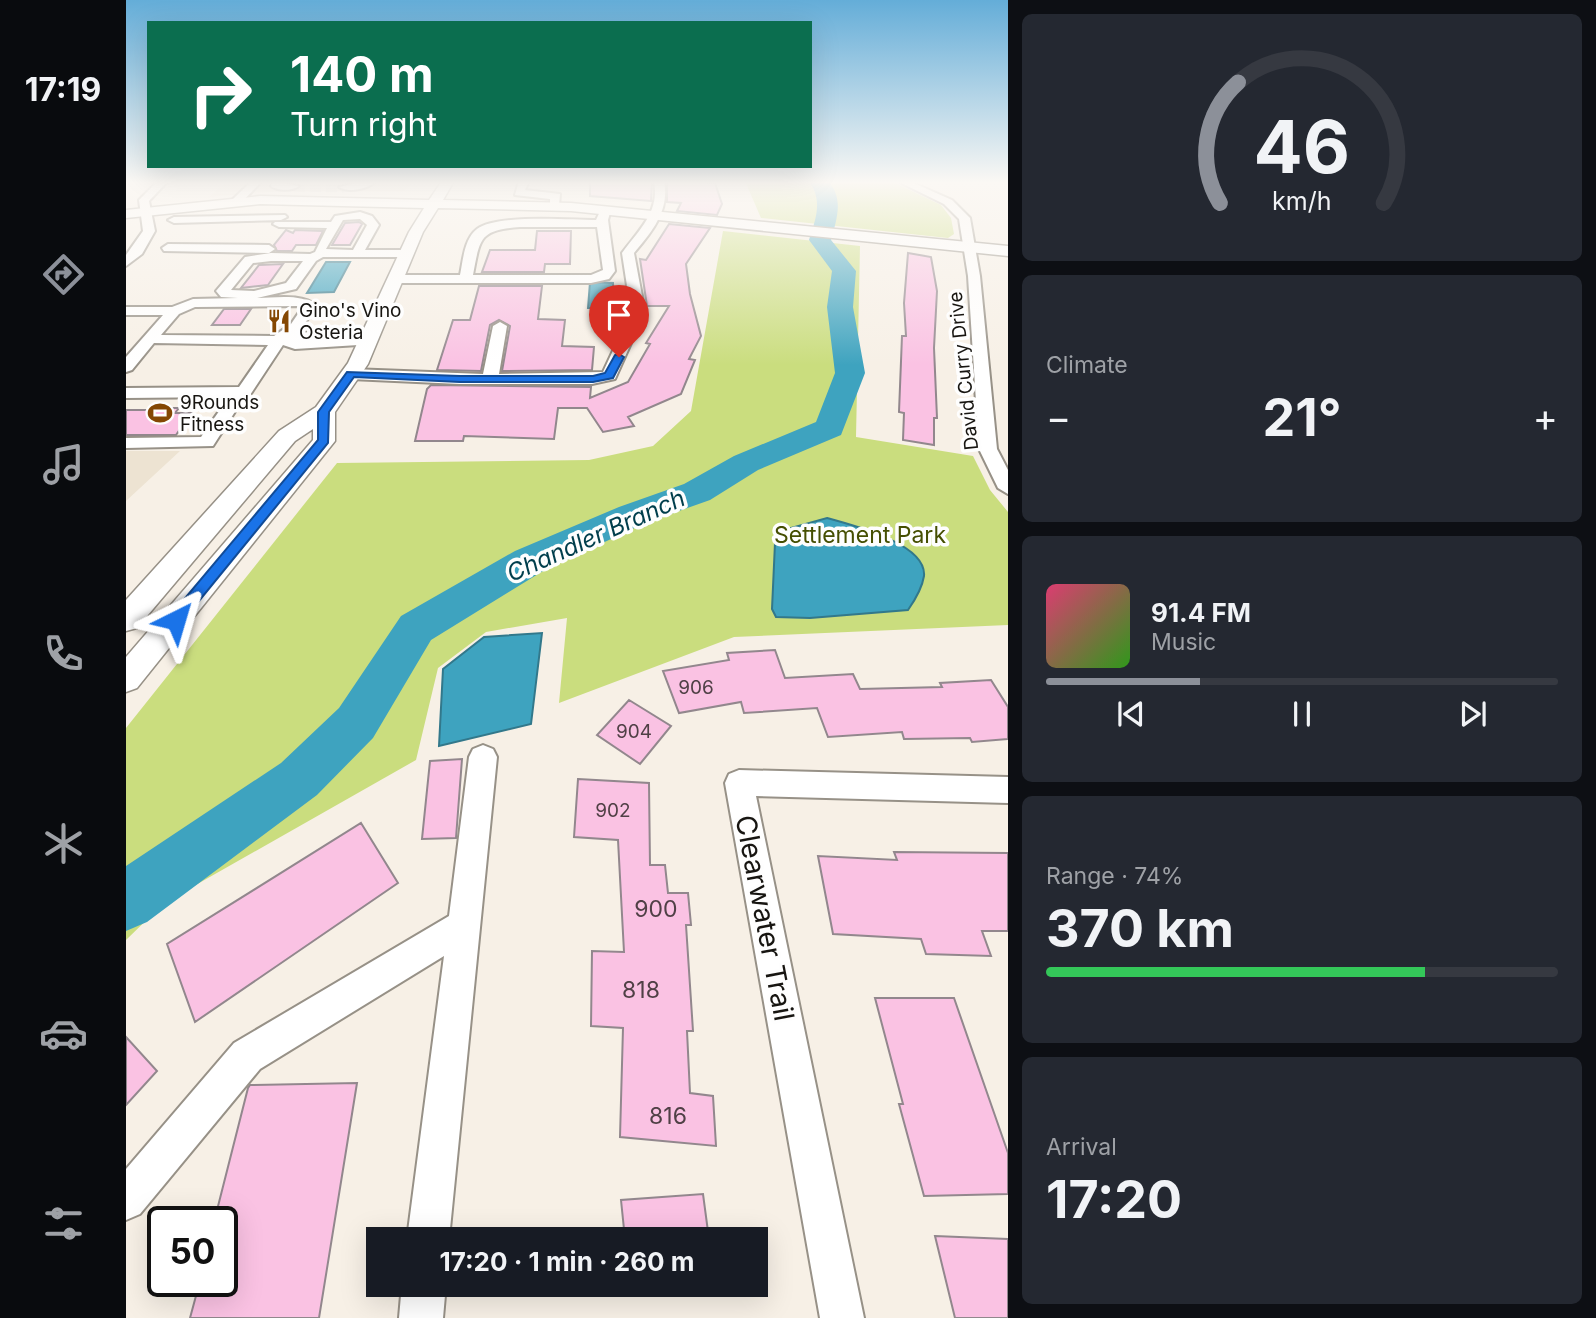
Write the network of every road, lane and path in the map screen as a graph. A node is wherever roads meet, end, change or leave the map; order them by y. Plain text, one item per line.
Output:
1 (143, 243) edge
2 (264, 243) edge
3 (324, 243) edge
4 (363, 243) edge
5 (411, 243) edge
6 (475, 243) edge
7 (607, 243) edge
8 (635, 243) edge
9 (927, 243) edge
10 (969, 243) edge
11 (970, 247) junction
12 (168, 248) dead end
13 (259, 249) junction
14 (1008, 251) edge
15 (317, 253) junction
16 (357, 253) junction
17 (405, 254) junction
18 (249, 260) junction
19 (126, 262) edge
20 (395, 279) junction
21 (466, 279) junction
22 (126, 311) edge
23 (174, 311) junction
24 (500, 326) dead end
25 (150, 339) junction
26 (283, 340) junction
27 (369, 341) junction
28 (126, 367) edge
29 (354, 369) junction
30 (490, 379) junction
31 (244, 392) junction
32 (126, 393) edge
33 (324, 412) junction
34 (126, 443) edge
35 (1008, 487) edge
36 (126, 620) edge
37 (126, 679) edge
38 (483, 757) dead end
39 (1008, 790) edge
40 (464, 925) junction
41 (126, 1200) edge
42 (429, 1227) edge
43 (423, 1297) edge
44 (421, 1318) edge
45 (842, 1318) edge

1 - 19 street
2 - 13 street
3 - 15 street
4 - 16 street
5 - 17 main road
6 - 21 street
7 - 21 street
8 - 30 street
9 - 11 main road
10 - 11 street, David Curry Drive
11 - 14 main road
11 - 35 street, David Curry Drive
12 - 13 street
13 - 15 street
13 - 18 street
15 - 16 street
15 - 18 street
15 - 18 street
16 - 17 street
17 - 20 main road
20 - 21 street
20 - 27 main road
22 - 23 street
23 - 25 street
23 - 26 street
24 - 30 street
25 - 26 street
25 - 28 street
26 - 27 street
26 - 31 street
27 - 29 main road
29 - 30 street
29 - 33 main road
31 - 32 street
31 - 34 street
33 - 36 main road
33 - 37 main road
38 - 40 street
39 - 45 street, Clearwater Trail
40 - 41 street
40 - 42 street
43 - 44 street

